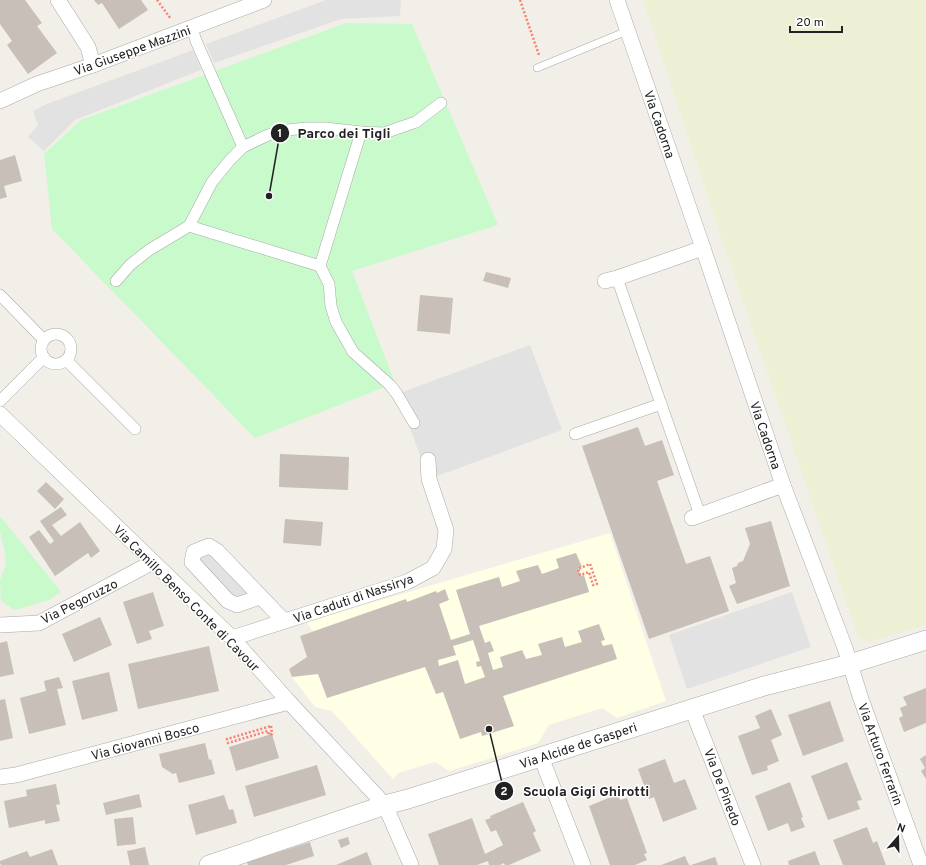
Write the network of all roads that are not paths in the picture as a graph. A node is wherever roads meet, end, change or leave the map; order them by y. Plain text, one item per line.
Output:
1 (58, 0) edge
2 (264, 0) edge
3 (617, 0) edge
4 (186, 30) junction
5 (627, 31) junction
6 (93, 65) junction
7 (539, 67) road end
8 (2, 96) edge
9 (441, 103) dead end
10 (361, 132) junction
11 (243, 147) junction
12 (189, 226) junction
13 (703, 248) junction
14 (320, 266) junction
15 (611, 280) joint
16 (116, 281) dead end
17 (0, 295) edge
18 (44, 340) junction
19 (44, 357) junction
20 (66, 360) junction
21 (0, 401) edge
22 (661, 404) junction
23 (0, 414) edge
24 (414, 424) dead end
25 (135, 429) dead end
26 (575, 434) dead end
27 (428, 460) dead end
28 (783, 485) junction
29 (696, 517) joint
30 (153, 562) junction
31 (260, 597) dead end
32 (284, 621) junction
33 (0, 625) edge
34 (232, 638) junction
35 (926, 640) edge
36 (850, 664) junction
37 (289, 702) junction
38 (692, 709) junction
39 (541, 757) junction
40 (0, 777) edge
41 (385, 804) junction
42 (209, 865) edge
43 (411, 865) edge
44 (583, 865) edge
45 (753, 865) edge
46 (921, 865) edge

1 - 6 street
2 - 4 street, Via Giuseppe Mazzini
3 - 5 street, Via Cadorna
4 - 6 street, Via Giuseppe Mazzini
4 - 11 street
5 - 7 lane
5 - 13 street, Via Cadorna
6 - 8 street, Via Giuseppe Mazzini
9 - 10 street
10 - 11 street
10 - 14 street
11 - 12 street
12 - 14 street
12 - 16 street
13 - 15 street
13 - 28 street, Via Cadorna
14 - 24 street
15 - 22 street
17 - 18 street
18 - 19 street
18 - 20 street
19 - 20 street
19 - 21 street
20 - 25 street
22 - 26 street
22 - 29 street
23 - 30 street, Via Camillo Benso Conte di Cavour
27 - 32 street, Via Caduti di Nassirya
28 - 29 street, Via Cadorna
28 - 36 street, Via Cadorna
30 - 33 street, Via Pegoruzzo
30 - 34 street, Via Camillo Benso Conte di Cavour
31 - 32 street
32 - 34 street, Via Caduti di Nassirya
34 - 37 street, Via Camillo Benso Conte di Cavour
35 - 36 street, Via Alcide de Gasperi
36 - 38 street, Via Alcide de Gasperi
36 - 46 street, Via Arturo Ferrarin
37 - 40 street, Via Giovanni Bosco
37 - 41 street, Via Camillo Benso Conte di Cavour
38 - 39 street, Via Alcide de Gasperi
38 - 45 street, Via De Pinedo
39 - 41 street, Via Alcide de Gasperi
39 - 44 street
41 - 42 street, Via Alcide de Gasperi
41 - 43 street

